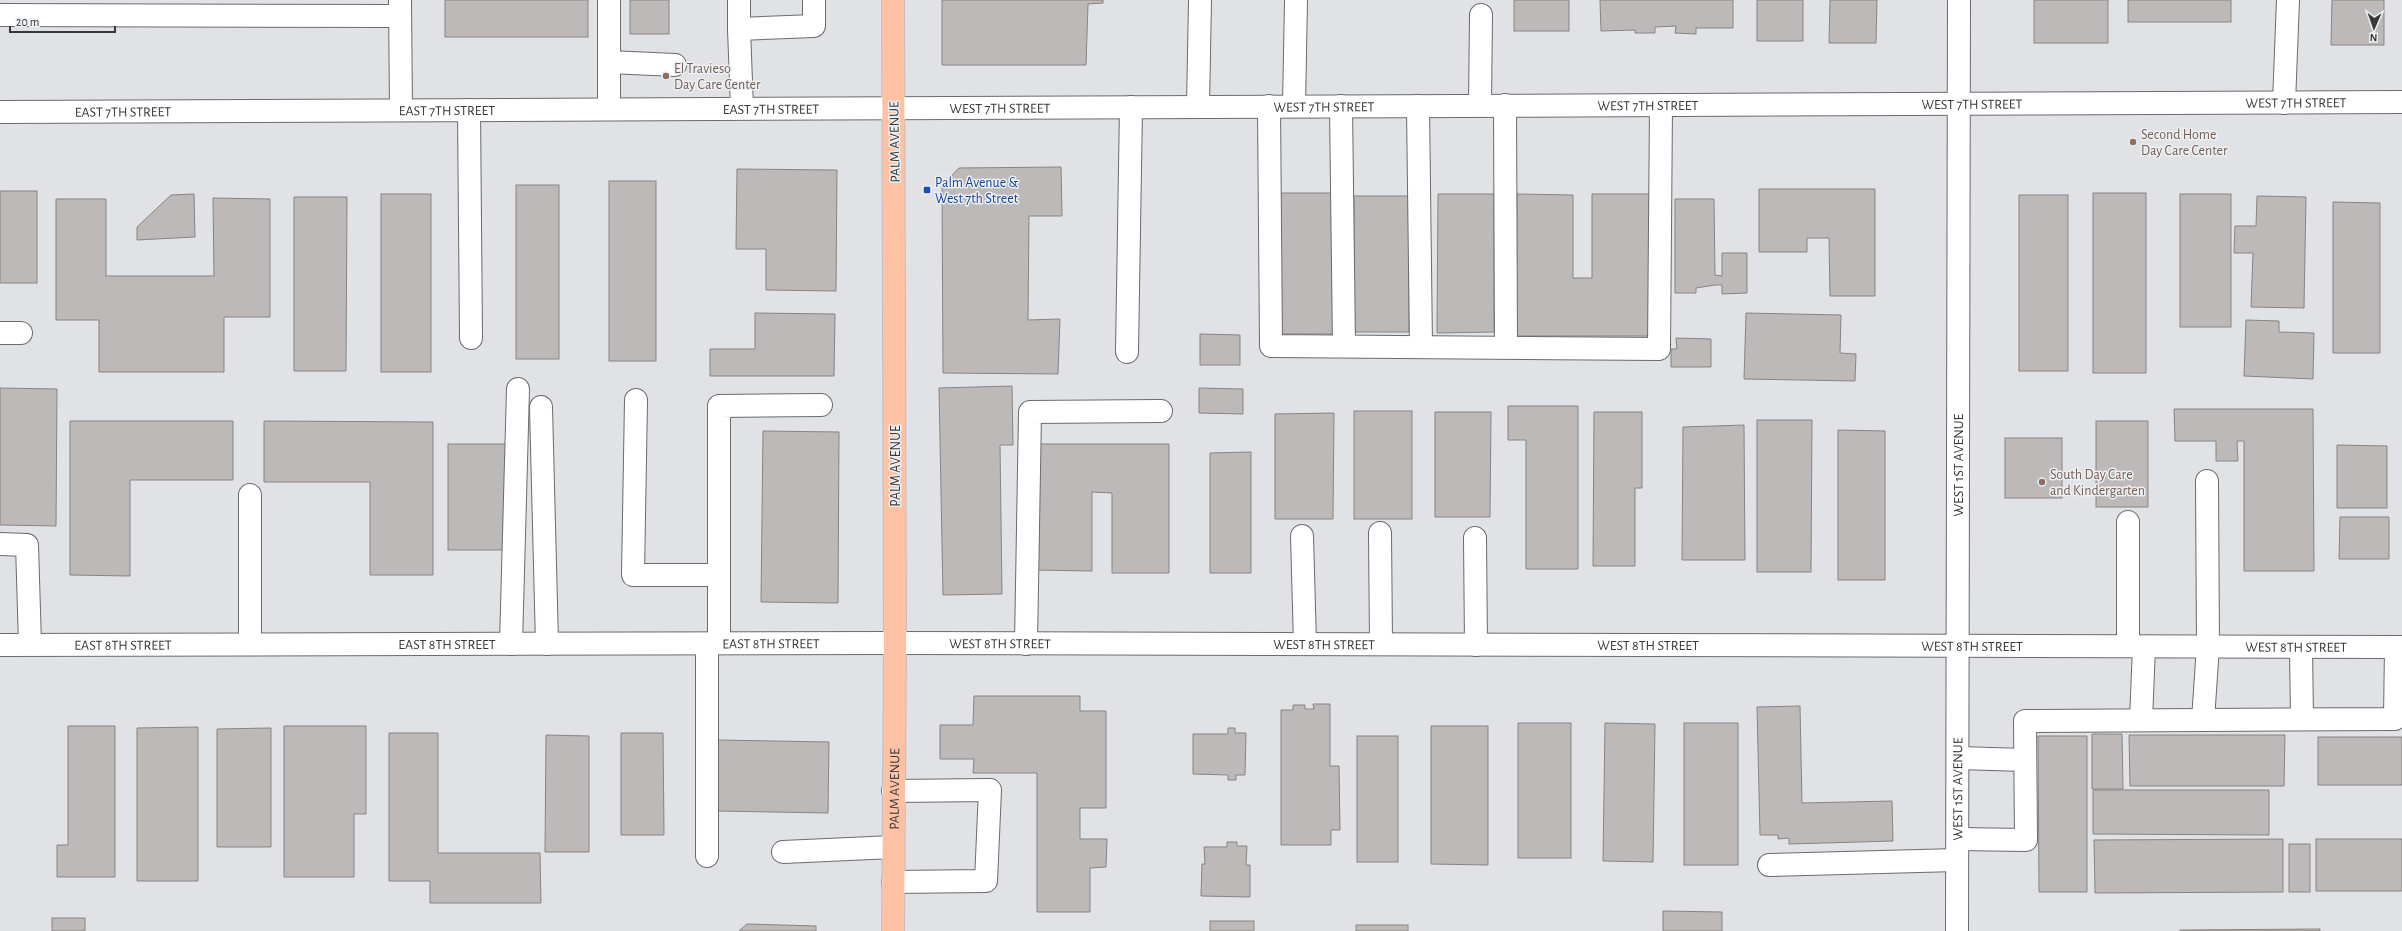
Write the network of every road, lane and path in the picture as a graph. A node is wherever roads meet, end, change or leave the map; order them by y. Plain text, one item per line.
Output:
1 (609, 0) edge
2 (739, 0) edge
3 (814, 0) edge
4 (894, 0) edge
5 (1200, 0) edge
6 (1296, 0) edge
7 (1959, 0) edge
8 (2288, 0) edge
9 (400, 8) edge
10 (0, 15) edge
11 (1481, 15) dead end
12 (739, 29) junction
13 (609, 62) junction
14 (675, 65) dead end
15 (2402, 102) edge
16 (2284, 103) junction
17 (1959, 104) junction
18 (1480, 105) junction
19 (1505, 105) junction
20 (1661, 105) junction
21 (1198, 106) junction
22 (1269, 106) junction
23 (1294, 106) junction
24 (1341, 106) junction
25 (1418, 106) junction
26 (1131, 107) junction
27 (742, 108) junction
28 (894, 108) junction
29 (609, 109) junction
30 (401, 110) junction
31 (469, 110) junction
32 (0, 112) edge
33 (471, 338) dead end
34 (1344, 346) junction
35 (1422, 347) junction
36 (1506, 348) junction
37 (1127, 352) dead end
38 (518, 390) dead end
39 (636, 400) dead end
40 (821, 405) dead end
41 (541, 407) dead end
42 (1161, 411) dead end
43 (2207, 480) dead end
44 (250, 495) dead end
45 (2128, 522) dead end
46 (1380, 533) dead end
47 (1302, 536) dead end
48 (1475, 538) dead end
49 (0, 544) edge
50 (719, 575) junction
51 (895, 643) junction
52 (30, 644) junction
53 (250, 644) junction
54 (511, 644) junction
55 (547, 644) junction
56 (713, 644) junction
57 (1026, 644) junction
58 (1305, 644) junction
59 (1382, 644) junction
60 (0, 645) edge
61 (1476, 645) junction
62 (1958, 646) junction
63 (2136, 646) junction
64 (2208, 646) junction
65 (2301, 647) junction
66 (2399, 647) edge
67 (2302, 719) junction
68 (2141, 720) junction
69 (2203, 720) junction
70 (1958, 758) junction
71 (2025, 760) junction
72 (893, 791) junction
73 (893, 848) junction
74 (1957, 849) junction
75 (784, 852) dead end
76 (707, 856) dead end
77 (1768, 865) dead end
78 (893, 882) junction
79 (892, 931) edge
80 (1957, 931) edge

1 - 13 street
2 - 12 street
3 - 12 street
4 - 28 main road, PALM AVENUE
5 - 21 street
6 - 23 street
7 - 17 street, WEST 1ST AVENUE
8 - 16 street
9 - 10 street
9 - 30 street
11 - 18 street
12 - 27 street
13 - 14 street
13 - 29 street
15 - 16 street, WEST 7TH STREET
16 - 17 street, WEST 7TH STREET
17 - 20 street, WEST 7TH STREET
17 - 62 street, WEST 1ST AVENUE
18 - 19 street, WEST 7TH STREET
18 - 25 street, WEST 7TH STREET
19 - 20 street, WEST 7TH STREET
19 - 36 street
20 - 36 street
21 - 22 street, WEST 7TH STREET
21 - 26 street, WEST 7TH STREET
22 - 23 street, WEST 7TH STREET
22 - 34 street
23 - 24 street, WEST 7TH STREET
24 - 25 street, WEST 7TH STREET
24 - 34 street
25 - 35 street
26 - 28 street, WEST 7TH STREET
26 - 37 street
27 - 28 street, EAST 7TH STREET
27 - 29 street, EAST 7TH STREET
28 - 51 main road, PALM AVENUE
29 - 31 street, EAST 7TH STREET
30 - 31 street, EAST 7TH STREET
30 - 32 street, EAST 7TH STREET
31 - 33 street
34 - 35 street
35 - 36 street
38 - 54 street
39 - 50 street
40 - 50 street
41 - 55 street
42 - 57 street
43 - 64 street
44 - 53 street
45 - 63 street
46 - 59 street
47 - 58 street
48 - 61 street
49 - 52 street
50 - 56 street
51 - 56 street, EAST 8TH STREET
51 - 57 street, WEST 8TH STREET
51 - 72 main road, PALM AVENUE
52 - 53 street, EAST 8TH STREET
52 - 60 street, EAST 8TH STREET
53 - 54 street, EAST 8TH STREET
54 - 55 street, EAST 8TH STREET
55 - 56 street, EAST 8TH STREET
56 - 76 street
57 - 58 street, WEST 8TH STREET
58 - 59 street, WEST 8TH STREET
59 - 61 street, WEST 8TH STREET
61 - 62 street, WEST 8TH STREET
62 - 63 street, WEST 8TH STREET
62 - 70 street, WEST 1ST AVENUE
63 - 64 street, WEST 8TH STREET
63 - 68 street
64 - 65 street, WEST 8TH STREET
64 - 69 street
65 - 66 street, WEST 8TH STREET
65 - 67 street
66 - 67 street
67 - 69 street
68 - 69 street
68 - 71 street
70 - 71 street
70 - 74 street, WEST 1ST AVENUE
71 - 74 street
72 - 73 main road, PALM AVENUE
72 - 78 street
73 - 75 street
73 - 78 main road, PALM AVENUE
74 - 77 street
74 - 80 street, WEST 1ST AVENUE
78 - 79 main road, PALM AVENUE

